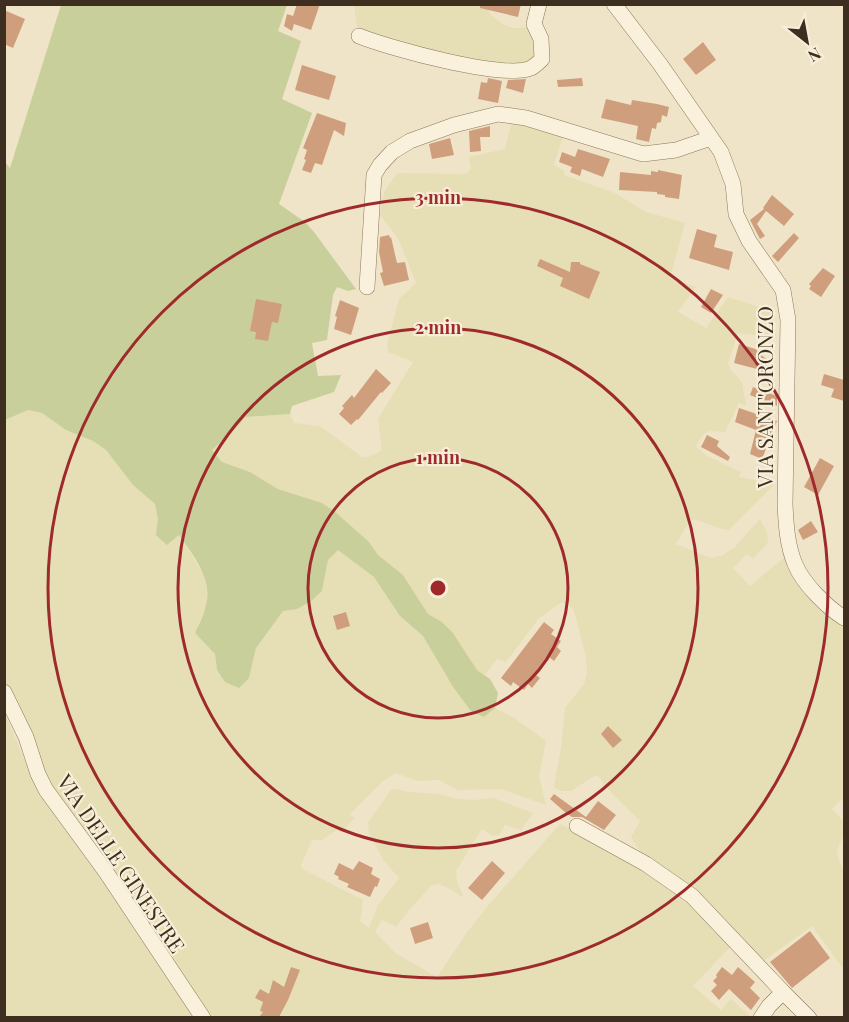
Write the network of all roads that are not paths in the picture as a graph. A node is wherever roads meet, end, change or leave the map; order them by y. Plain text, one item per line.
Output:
1 (539, 4) edge
2 (614, 4) edge
3 (359, 36) dead end
4 (711, 138) junction
5 (367, 287) dead end
6 (844, 618) edge
7 (4, 692) edge
8 (577, 826) dead end
9 (783, 992) junction
10 (203, 1017) edge
11 (761, 1017) edge
12 (809, 1017) edge

1 - 3 street
2 - 4 street, VIA SANT'ORONZO
4 - 5 street
4 - 6 street, VIA SANT'ORONZO
7 - 10 street, VIA DELLE GINESTRE
8 - 9 street
9 - 11 street
9 - 12 street

